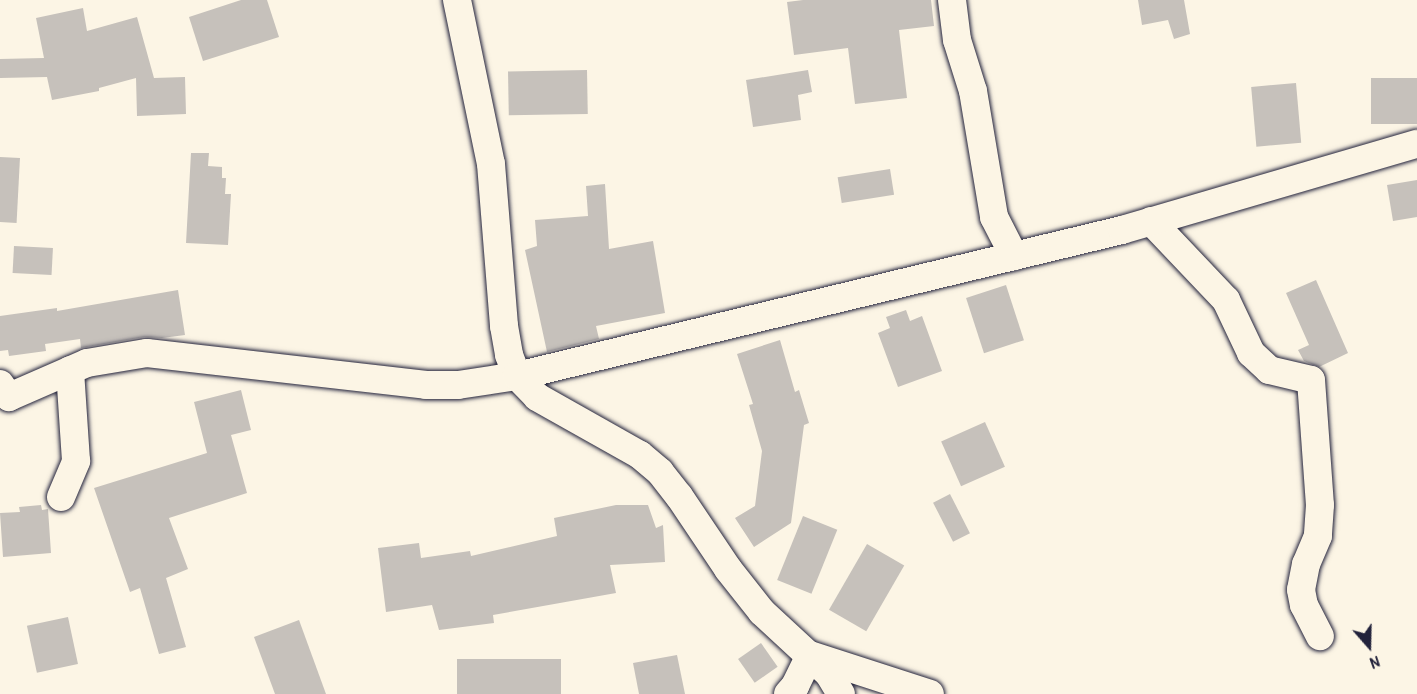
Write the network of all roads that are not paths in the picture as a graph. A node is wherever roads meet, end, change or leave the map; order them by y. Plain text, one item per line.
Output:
1 (457, 0) edge
2 (952, 0) edge
3 (1417, 144) edge
4 (1151, 221) junction
5 (1014, 256) junction
6 (70, 370) junction
7 (518, 376) junction
8 (4, 394) edge
9 (62, 497) dead end
10 (1320, 636) dead end
11 (810, 655) junction
12 (788, 694) edge
13 (841, 694) edge
14 (930, 694) edge

1 - 7 street
2 - 5 street
3 - 4 street
4 - 5 street
4 - 10 street
5 - 7 street
6 - 7 street
6 - 8 street
6 - 9 street
7 - 11 street
11 - 12 street
11 - 13 street
11 - 14 street

